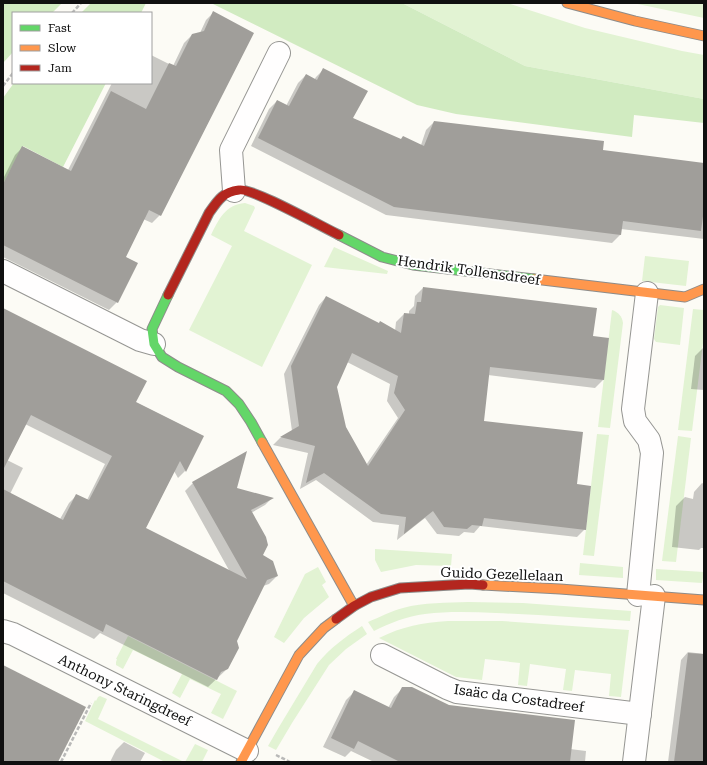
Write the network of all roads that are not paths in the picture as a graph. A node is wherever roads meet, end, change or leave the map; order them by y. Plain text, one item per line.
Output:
1 (567, 3) edge
2 (704, 36) edge
3 (279, 53) dead end
4 (234, 191) junction
5 (3, 270) edge
6 (704, 289) edge
7 (647, 293) junction
8 (154, 344) junction
9 (646, 596) junction
10 (704, 600) edge
11 (354, 606) junction
12 (3, 631) edge
13 (382, 655) dead end
14 (640, 714) junction
15 (244, 756) edge
16 (634, 762) edge

1 - 2 street
3 - 4 street
4 - 7 street, Hendrik Tollensdreef
4 - 8 street
5 - 8 street
6 - 7 street, Hendrik Tollensdreef
7 - 9 street
8 - 11 street
9 - 10 street, Guido Gezellelaan
9 - 11 street, Guido Gezellelaan
9 - 14 street
11 - 15 street, Guido Gezellelaan
12 - 15 street, Anthony Staringdreef
13 - 14 street, Isaäc da Costadreef
14 - 16 street

